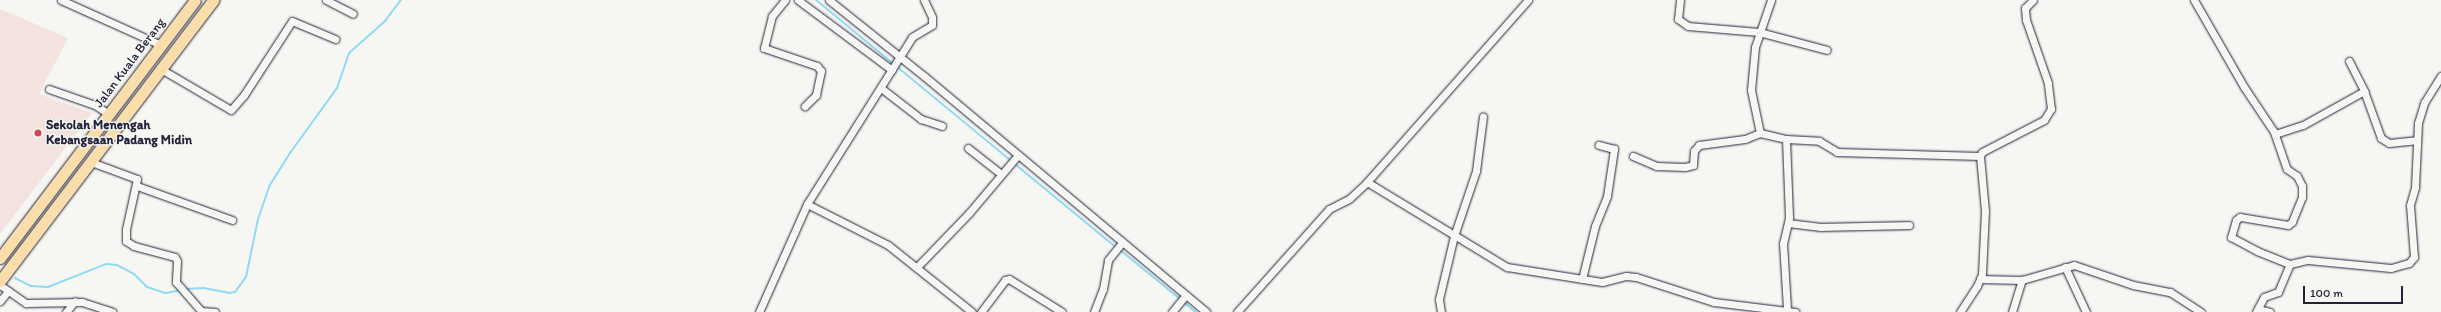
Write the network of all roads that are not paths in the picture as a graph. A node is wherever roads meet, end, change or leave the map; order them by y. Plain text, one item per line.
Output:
1 (61, 0) edge
2 (195, 0) edge
3 (213, 0) edge
4 (326, 0) edge
5 (785, 0) edge
6 (798, 0) edge
7 (829, 0) edge
8 (924, 0) edge
9 (1528, 0) edge
10 (1680, 0) edge
11 (1771, 0) edge
12 (2033, 0) edge
13 (2194, 0) edge
14 (353, 14) dead end
15 (1759, 32) junction
16 (335, 39) dead end
17 (160, 45) junction
18 (1827, 50) dead end
19 (899, 58) junction
20 (2349, 61) dead end
21 (161, 68) junction
22 (892, 69) junction
23 (2441, 76) edge
24 (880, 88) junction
25 (49, 89) dead end
26 (2364, 91) junction
27 (805, 106) dead end
28 (108, 114) junction
29 (1483, 116) dead end
30 (942, 126) dead end
31 (1760, 133) junction
32 (2275, 134) junction
33 (1786, 139) junction
34 (2416, 140) junction
35 (1600, 145) dead end
36 (968, 148) dead end
37 (1018, 155) junction
38 (1634, 156) dead end
39 (1980, 156) junction
40 (91, 162) junction
41 (1001, 174) junction
42 (1367, 182) junction
43 (137, 186) junction
44 (807, 204) junction
45 (232, 220) dead end
46 (1788, 223) junction
47 (1908, 225) dead end
48 (1454, 236) junction
49 (1120, 245) junction
50 (0, 258) edge
51 (2290, 264) junction
52 (917, 267) junction
53 (2065, 267) junction
54 (1582, 279) junction
55 (1980, 279) junction
56 (2022, 280) junction
57 (0, 281) edge
58 (0, 285) edge
59 (8, 291) junction
60 (1185, 296) junction
61 (0, 301) edge
62 (74, 301) junction
63 (1174, 309) edge
64 (1787, 309) junction
65 (2257, 310) edge
66 (201, 311) edge
67 (66, 312) edge
68 (112, 312) edge
69 (215, 312) edge
70 (759, 312) edge
71 (972, 312) edge
72 (981, 312) edge
73 (1062, 312) edge
74 (1094, 312) edge
75 (1206, 312) edge
76 (1237, 312) edge
77 (1441, 312) edge
78 (1795, 312) edge
79 (1960, 312) edge
80 (2012, 312) edge
81 (2086, 312) edge
82 (2201, 312) edge
83 (2270, 312) edge

1 - 17 street
2 - 17 highway, Jalan Kuala Berang
3 - 21 highway
4 - 14 street
5 - 27 street
6 - 22 street
7 - 19 street
8 - 19 street
9 - 42 street
10 - 15 street
11 - 15 street
12 - 39 street
13 - 32 street
15 - 18 street
15 - 31 street
16 - 21 street
17 - 28 highway, Jalan Kuala Berang
19 - 22 street
19 - 37 street
20 - 26 street
21 - 40 highway
22 - 24 street
23 - 34 street
24 - 30 street
24 - 44 street
25 - 28 street
26 - 32 street
26 - 34 street
28 - 50 highway, Jalan Kuala Berang
29 - 48 street
31 - 33 street
31 - 38 street
32 - 51 street
33 - 39 street
33 - 46 street
34 - 51 street
35 - 54 street
36 - 41 street
37 - 41 street
37 - 49 street
39 - 55 street
40 - 43 street
40 - 57 highway
41 - 52 street
42 - 48 street
42 - 76 street
43 - 45 street
43 - 66 street
44 - 52 street
44 - 70 street
46 - 47 street
46 - 64 street
48 - 54 street
48 - 77 street
49 - 60 street
49 - 74 street
51 - 65 street
52 - 71 street
53 - 56 street
53 - 81 street
53 - 82 street
54 - 64 street
55 - 56 street
55 - 79 street
56 - 80 street
58 - 59 street
59 - 61 street
59 - 62 street
60 - 63 street
60 - 75 street
62 - 67 street
62 - 68 street
64 - 78 street
65 - 83 street
66 - 69 street
72 - 73 street

